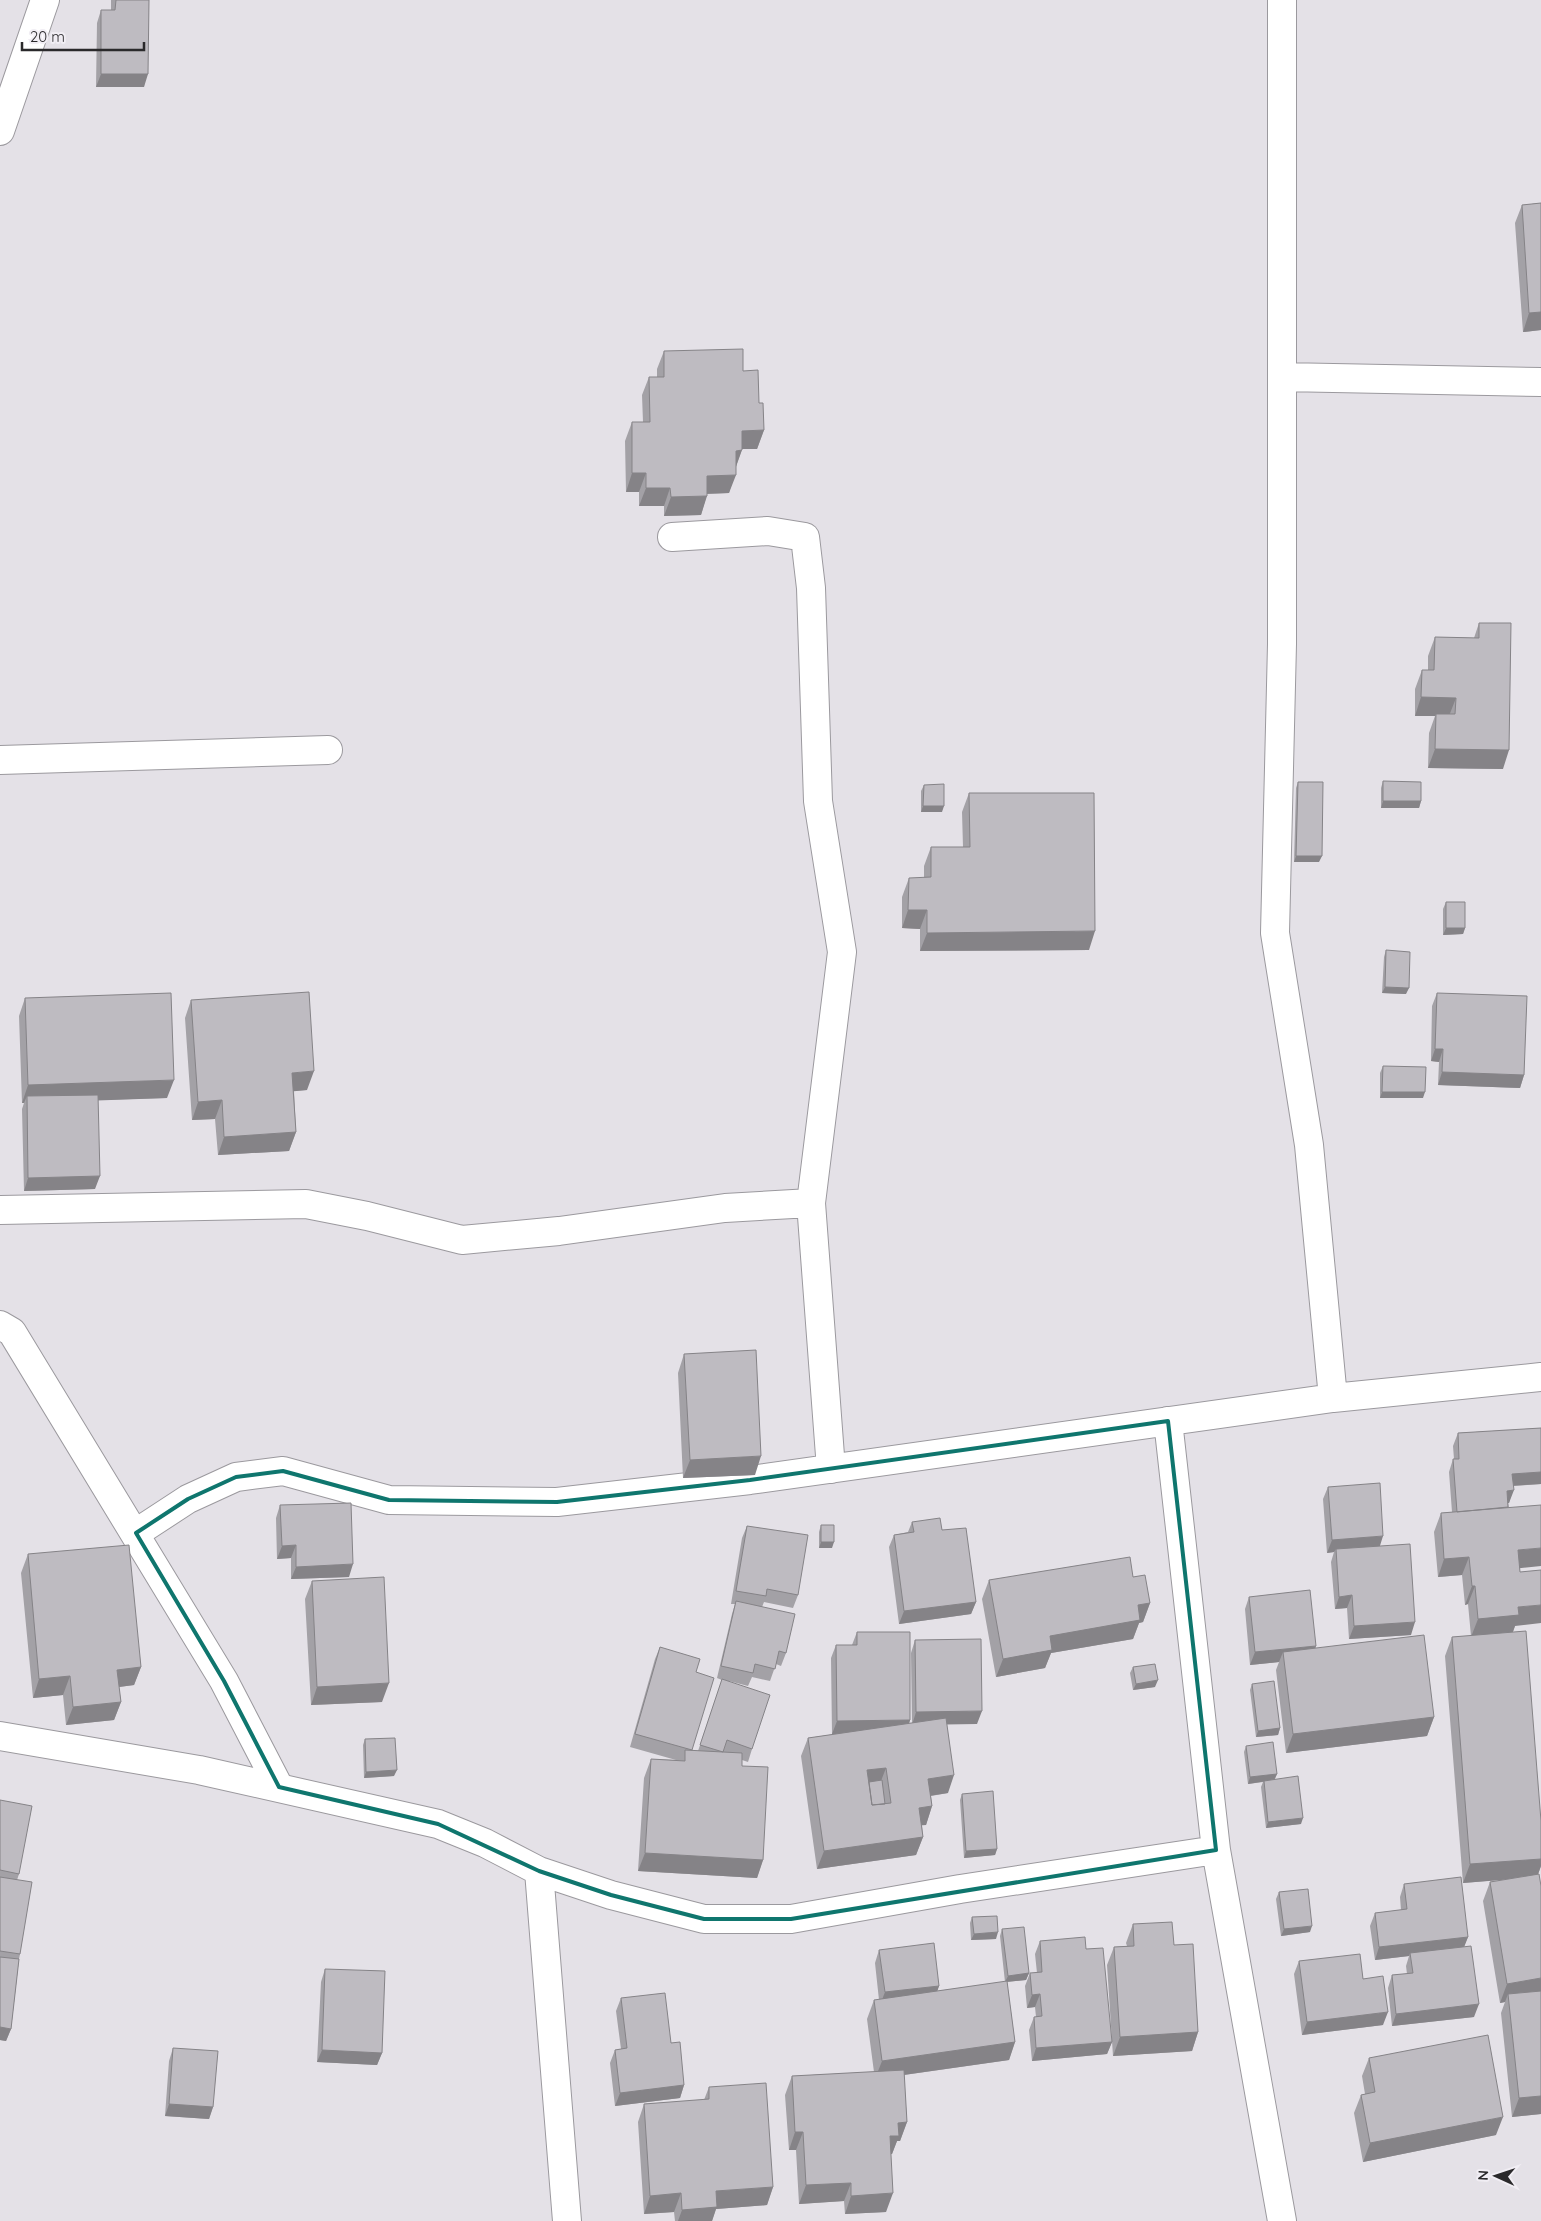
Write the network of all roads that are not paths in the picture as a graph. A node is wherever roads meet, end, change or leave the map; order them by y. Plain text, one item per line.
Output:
1 (45, 0) edge
2 (1282, 0) edge
3 (0, 131) edge
4 (1282, 377) junction
5 (1541, 382) edge
6 (672, 537) dead end
7 (328, 750) dead end
8 (0, 760) edge
9 (811, 1203) junction
10 (0, 1210) edge
11 (0, 1324) edge
12 (1541, 1377) edge
13 (1333, 1398) junction
14 (1168, 1421) junction
15 (831, 1469) junction
16 (136, 1533) junction
17 (0, 1736) edge
18 (279, 1787) junction
19 (1216, 1850) junction
20 (539, 1871) junction
21 (567, 2221) edge
22 (1282, 2221) edge

1 - 3 street
2 - 4 street
4 - 5 street
4 - 13 street
6 - 9 street
7 - 8 street
9 - 10 street
9 - 15 street
11 - 16 street
12 - 13 street
13 - 14 street
14 - 15 street
14 - 19 street
15 - 16 street
16 - 18 street
17 - 18 street
18 - 20 street
19 - 20 street
19 - 22 street
20 - 21 street

